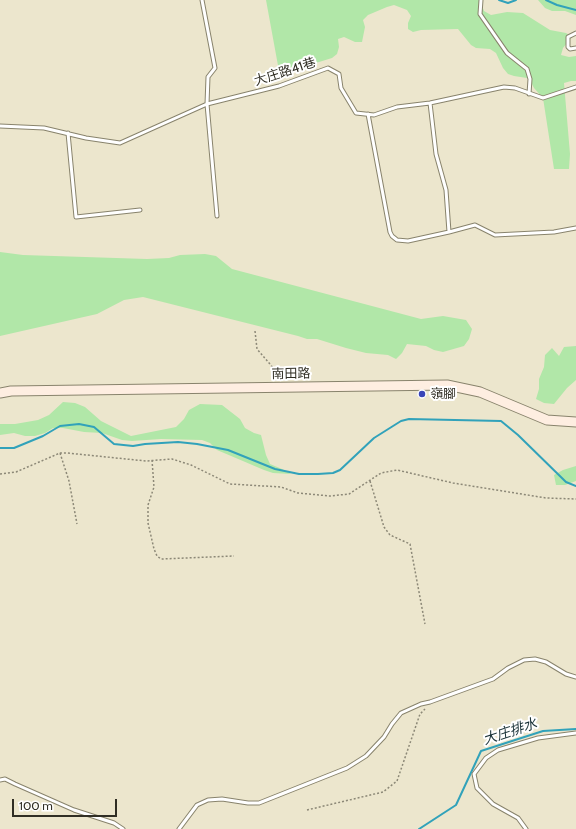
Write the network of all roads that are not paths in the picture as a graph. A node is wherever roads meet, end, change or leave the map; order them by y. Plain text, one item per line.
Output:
1 (202, 0) edge
2 (481, 0) edge
3 (576, 33) edge
4 (576, 48) edge
5 (576, 87) edge
6 (529, 94) junction
7 (430, 103) junction
8 (207, 104) junction
9 (368, 114) junction
10 (0, 126) edge
11 (68, 133) junction
12 (140, 210) dead end
13 (217, 216) dead end
14 (576, 228) edge
15 (449, 232) junction
16 (0, 393) edge
17 (576, 422) edge
18 (576, 677) edge
19 (576, 733) edge
20 (0, 780) edge
21 (123, 829) edge
22 (179, 829) edge
23 (526, 829) edge

1 - 8 lane
2 - 6 lane
3 - 4 lane
5 - 6 lane
6 - 7 lane
7 - 9 lane
7 - 15 lane
8 - 9 lane, 大庄路41巷
8 - 11 lane, 大庄路41巷
8 - 13 lane
9 - 15 lane
10 - 11 lane, 大庄路41巷
11 - 12 lane
14 - 15 lane
16 - 17 main road, 南田路
18 - 22 lane
19 - 23 lane
20 - 21 lane

